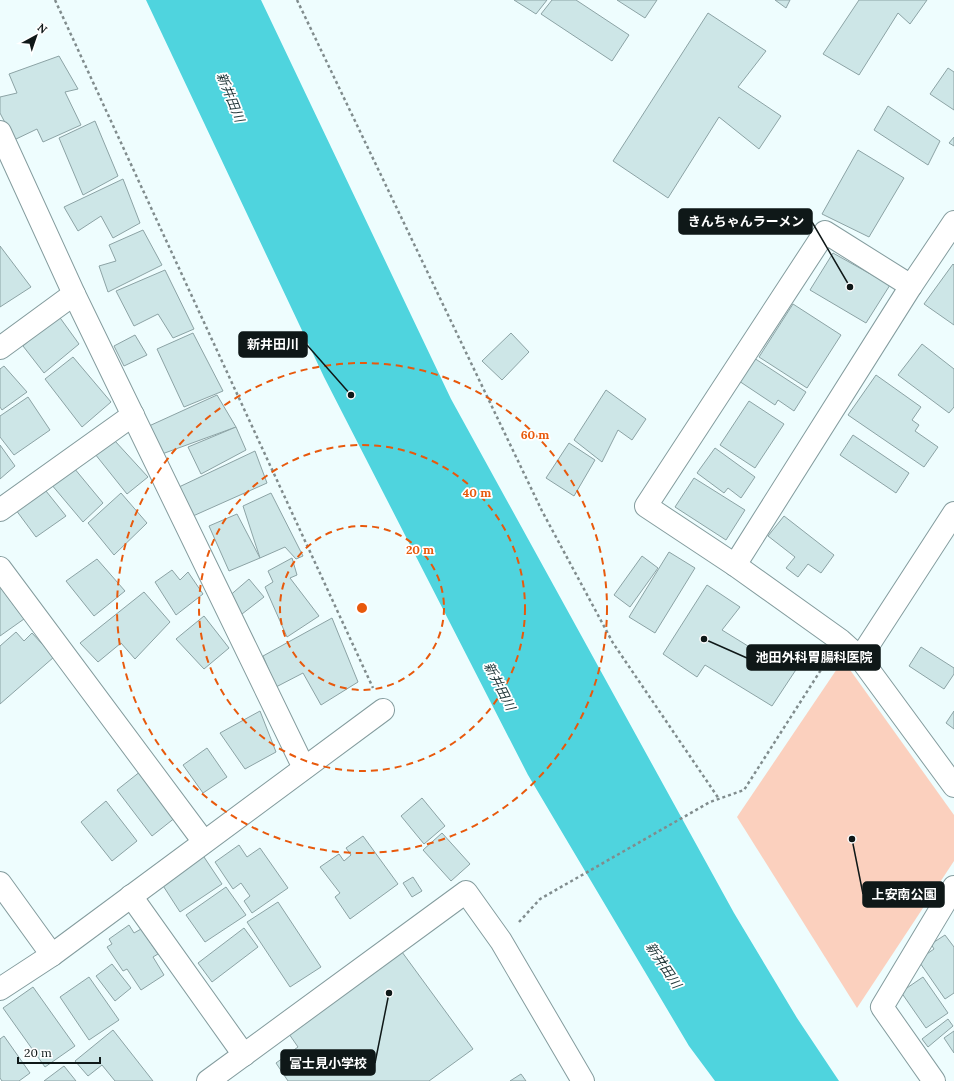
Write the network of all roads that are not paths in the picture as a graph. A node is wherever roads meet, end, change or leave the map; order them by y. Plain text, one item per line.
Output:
1 (0, 132) edge
2 (954, 222) edge
3 (911, 286) junction
4 (74, 294) junction
5 (0, 348) edge
6 (132, 414) junction
7 (0, 510) edge
8 (954, 513) edge
9 (735, 566) junction
10 (0, 568) edge
11 (860, 658) junction
12 (383, 710) road end
13 (304, 768) junction
14 (954, 786) edge
15 (204, 842) junction
16 (0, 883) edge
17 (954, 886) edge
18 (131, 896) junction
19 (52, 955) junction
20 (0, 989) edge
21 (244, 1055) junction
22 (208, 1081) edge
23 (583, 1081) edge
24 (934, 1081) edge

1 - 4 street
2 - 3 street
3 - 9 street
3 - 9 street
4 - 5 street
4 - 6 street
6 - 7 street
6 - 13 street
8 - 11 street
9 - 11 street
10 - 15 street
11 - 14 street
12 - 13 street
13 - 15 street
15 - 18 street
16 - 19 street
17 - 24 street
18 - 19 street
18 - 21 street
19 - 20 street
21 - 22 street
21 - 23 street

